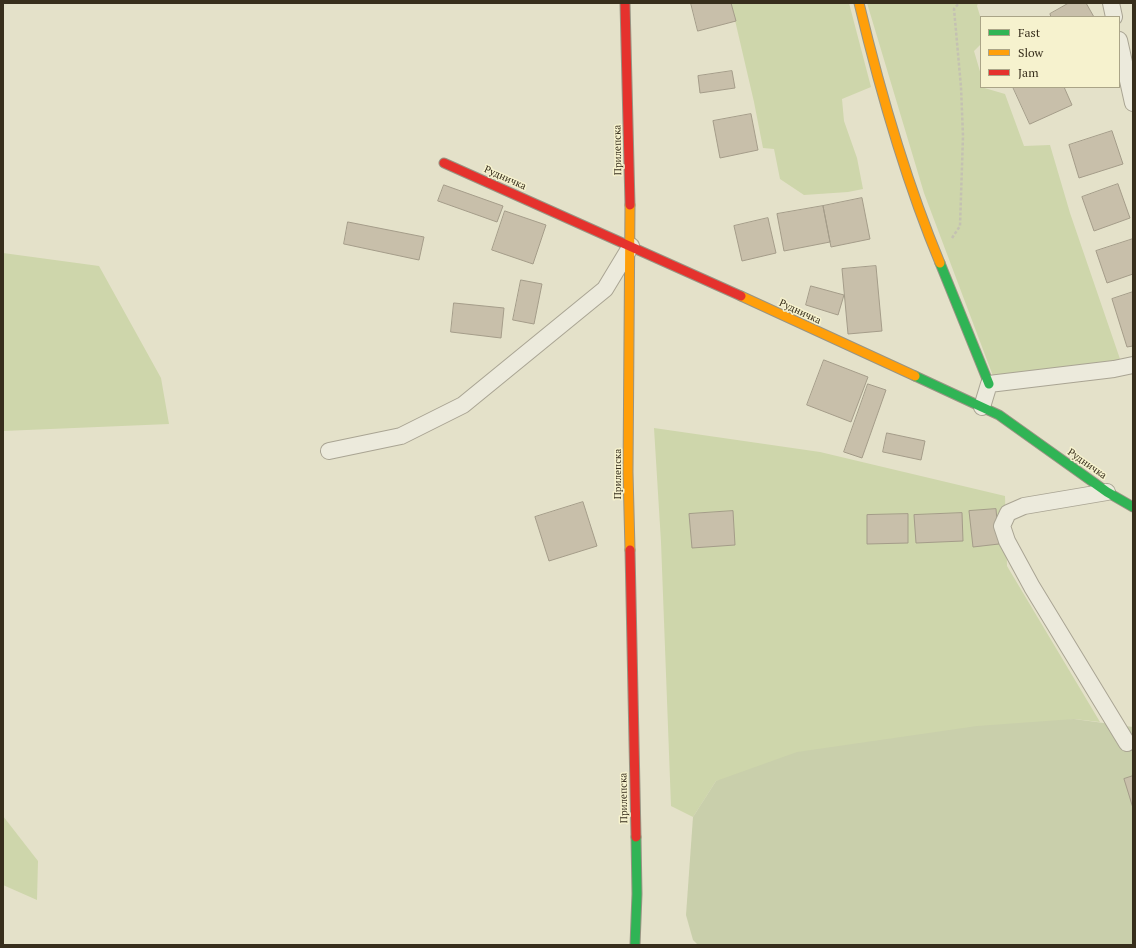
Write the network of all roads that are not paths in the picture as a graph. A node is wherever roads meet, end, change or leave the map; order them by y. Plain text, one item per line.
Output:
1 (625, 3) edge
2 (859, 3) edge
3 (1111, 3) edge
4 (1114, 16) edge
5 (1120, 44) edge
6 (1133, 103) edge
7 (444, 163) dead end
8 (631, 246) junction
9 (1133, 365) edge
10 (989, 384) junction
11 (982, 407) junction
12 (329, 451) dead end
13 (1107, 492) junction
14 (1133, 507) edge
15 (1127, 743) dead end
16 (635, 945) edge

1 - 8 street, Прилепска
2 - 10 street
3 - 4 street
5 - 6 street
7 - 8 street, Рудничка
8 - 11 street, Рудничка
8 - 12 street
8 - 16 street, Прилепска
9 - 10 street
10 - 11 street
11 - 13 street, Рудничка
13 - 14 street, Рудничка
13 - 15 street

